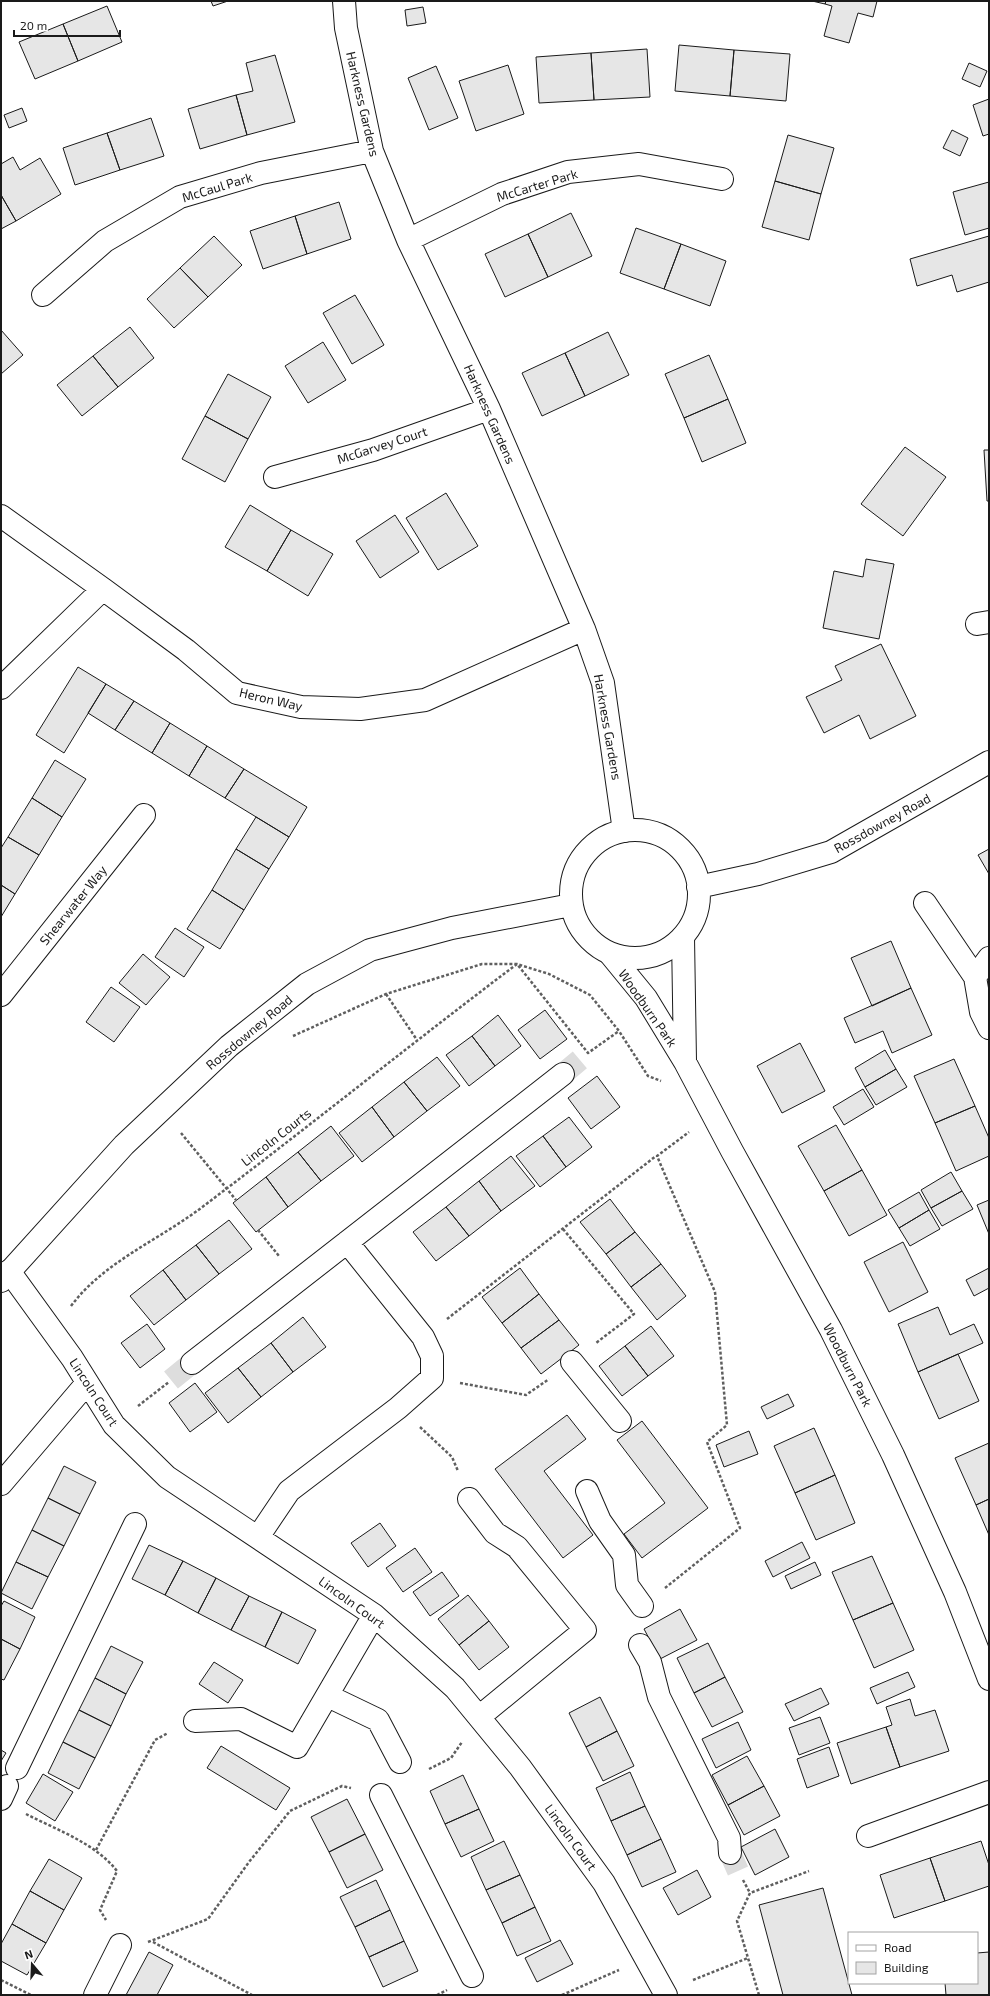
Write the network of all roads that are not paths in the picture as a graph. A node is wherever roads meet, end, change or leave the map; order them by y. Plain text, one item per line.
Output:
1 (344, 1) edge
2 (372, 151) junction
3 (722, 179) dead end
4 (408, 240) junction
5 (43, 294) dead end
6 (489, 409) junction
7 (275, 477) dead end
8 (1, 516) edge
9 (103, 589) junction
10 (584, 630) junction
11 (1, 688) edge
12 (989, 762) edge
13 (144, 815) dead end
14 (624, 831) junction
15 (698, 886) junction
16 (925, 903) dead end
17 (571, 905) junction
18 (683, 937) junction
19 (610, 954) junction
20 (989, 958) edge
21 (975, 977) junction
22 (1, 995) edge
23 (989, 1028) edge
24 (686, 1062) junction
25 (563, 1074) tunnel mouth
26 (347, 1242) junction
27 (5, 1276) edge
28 (572, 1362) dead end
29 (192, 1363) tunnel mouth
30 (87, 1383) junction
31 (620, 1421) dead end
32 (1, 1484) edge
33 (587, 1491) dead end
34 (469, 1499) road end
35 (135, 1524) dead end
36 (258, 1537) junction
37 (642, 1606) road end
38 (374, 1615) junction
39 (640, 1646) dead end
40 (989, 1680) edge
41 (328, 1696) junction
42 (479, 1717) junction
43 (195, 1721) road end
44 (400, 1762) dead end
45 (8, 1784) edge
46 (989, 1792) edge
47 (381, 1795) road end
48 (868, 1836) dead end
49 (730, 1853) tunnel mouth
50 (120, 1945) road end
51 (472, 1976) dead end
52 (665, 1993) edge
53 (95, 1995) edge

1 - 2 street, Harkness Gardens
2 - 4 street, Harkness Gardens
2 - 5 street, McCaul Park
3 - 4 street, McCarter Park
4 - 6 street, Harkness Gardens
6 - 7 street, McGarvey Court
6 - 10 street, Harkness Gardens
8 - 9 street, Heron Way
9 - 10 street, Heron Way
9 - 11 street
10 - 14 street, Harkness Gardens
12 - 15 street, Rossdowney Road
13 - 22 street, Shearwater Way
14 - 15 street
14 - 17 street
15 - 18 street
16 - 21 street
17 - 19 street
17 - 27 street, Rossdowney Road
18 - 19 street
18 - 24 street, Woodburn Park
19 - 24 street, Woodburn Park
20 - 21 street
21 - 23 street
24 - 40 street, Woodburn Park
25 - 26 street
26 - 29 street
26 - 36 street
27 - 30 street, Lincoln Court
28 - 31 street
30 - 32 street
30 - 36 street, Lincoln Court
33 - 37 street
34 - 42 street
35 - 45 street
36 - 38 street, Lincoln Court
38 - 41 street
38 - 42 street, Lincoln Court
39 - 49 street
41 - 43 street
41 - 44 street
42 - 52 street, Lincoln Court
46 - 48 street
47 - 51 street
50 - 53 street

